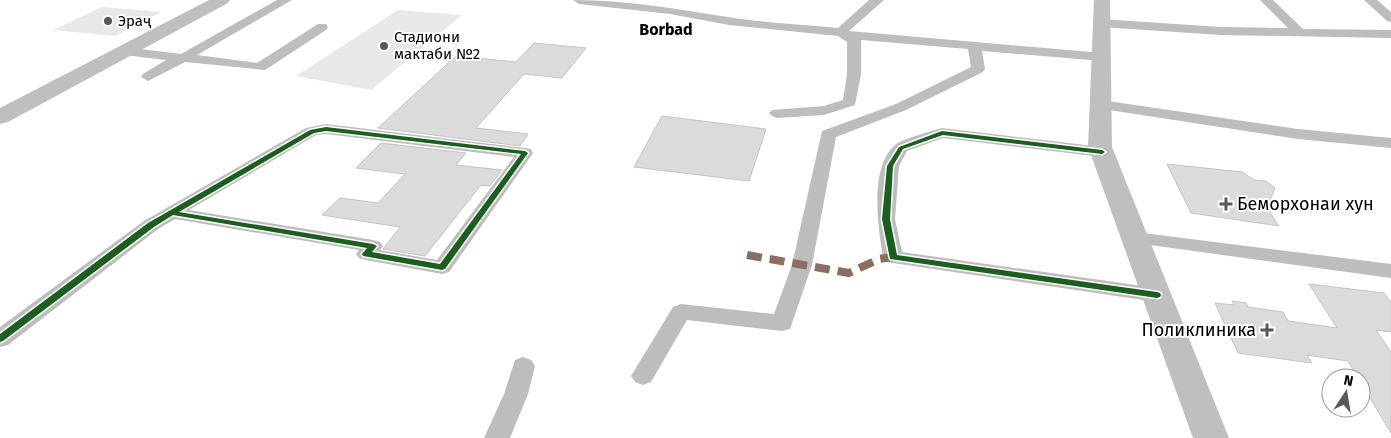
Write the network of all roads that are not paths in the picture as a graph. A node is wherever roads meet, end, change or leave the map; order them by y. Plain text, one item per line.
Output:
1 (222, 0) edge
2 (286, 0) edge
3 (579, 0) edge
4 (694, 0) edge
5 (878, 0) edge
6 (1266, 0) edge
7 (1370, 0) edge
8 (1102, 6) edge
9 (670, 10) junction
10 (1391, 18) edge
11 (322, 27) dead end
12 (1299, 32) junction
13 (843, 33) junction
14 (1391, 34) edge
15 (974, 46) junction
16 (124, 51) junction
17 (1102, 57) junction
18 (180, 58) junction
19 (148, 77) dead end
20 (1101, 105) junction
21 (844, 106) junction
22 (776, 113) dead end
23 (0, 117) edge
24 (871, 120) junction
25 (1391, 143) edge
26 (1102, 152) junction
27 (172, 213) junction
28 (1135, 238) junction
29 (1391, 271) edge
30 (1156, 296) junction
31 (0, 339) edge
32 (524, 366) dead end
33 (643, 376) dead end
34 (497, 438) edge
35 (1211, 438) edge

1 - 16 street
2 - 18 street
3 - 9 street
4 - 9 street
5 - 13 street
6 - 12 street
7 - 10 street
8 - 12 street
8 - 17 street
9 - 13 street
11 - 18 street
12 - 14 street
13 - 15 street
13 - 21 street
15 - 17 street
15 - 24 street
16 - 18 street
16 - 23 street
17 - 20 street
18 - 19 street
20 - 25 street
20 - 26 street
21 - 22 street
21 - 24 street
24 - 33 street
26 - 28 street
26 - 30 street
27 - 27 street
27 - 31 street
28 - 29 street
28 - 30 street
30 - 35 street
32 - 34 street

